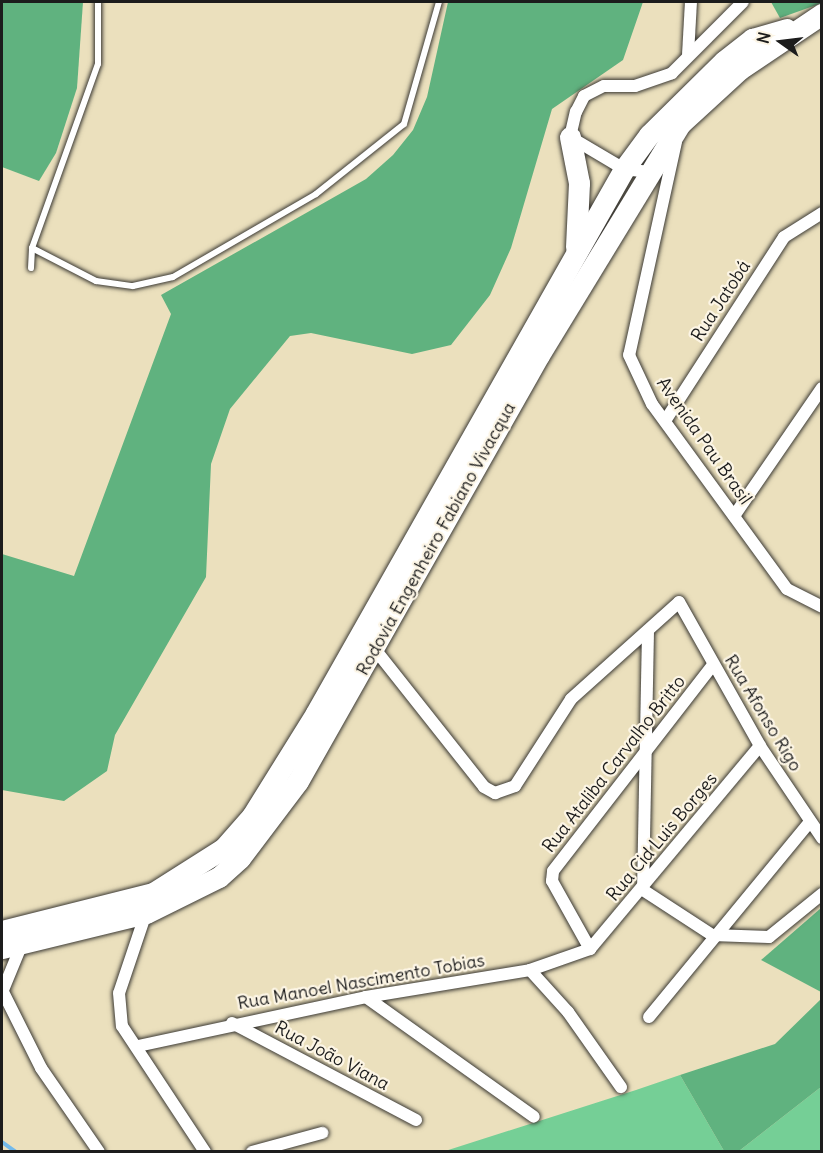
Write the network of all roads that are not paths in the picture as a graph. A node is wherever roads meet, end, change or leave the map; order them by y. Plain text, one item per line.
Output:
1 (98, 2) edge
2 (439, 2) edge
3 (691, 2) edge
4 (743, 2) edge
5 (822, 14) edge
6 (797, 26) junction
7 (688, 55) junction
8 (680, 124) junction
9 (570, 137) junction
10 (624, 169) junction
11 (649, 172) junction
12 (822, 213) edge
13 (32, 248) junction
14 (576, 252) junction
15 (31, 268) dead end
16 (538, 321) junction
17 (539, 355) junction
18 (822, 388) edge
19 (665, 421) junction
20 (734, 516) junction
21 (428, 534) junction
22 (820, 604) edge
23 (648, 631) junction
24 (374, 648) junction
25 (712, 666) junction
26 (323, 719) junction
27 (760, 746) junction
28 (648, 750) junction
29 (810, 822) junction
30 (822, 838) edge
31 (643, 890) junction
32 (822, 894) edge
33 (146, 913) junction
34 (2, 931) edge
35 (712, 935) junction
36 (12, 946) edge
37 (590, 949) junction
38 (530, 970) junction
39 (2, 990) edge
40 (366, 997) junction
41 (649, 1017) dead end
42 (232, 1023) junction
43 (138, 1046) junction
44 (621, 1087) dead end
45 (534, 1117) dead end
46 (416, 1120) dead end
47 (322, 1133) dead end
48 (99, 1152) edge
49 (205, 1152) edge
50 (252, 1152) edge

1 - 13 lane
2 - 13 lane
3 - 7 street
4 - 7 street
5 - 6 highway, Rodovia Engenheiro Fabiano Vivacqua
6 - 8 highway, Rodovia Engenheiro Fabiano Vivacqua
6 - 10 highway, Rodovia Engenheiro Fabiano Vivacqua
7 - 9 street
8 - 11 highway, Rodovia Engenheiro Fabiano Vivacqua
8 - 19 street, Avenida Pau Brasil
9 - 10 street
9 - 14 highway
10 - 11 street
10 - 14 highway, Rodovia Engenheiro Fabiano Vivacqua
11 - 17 highway, Rodovia Engenheiro Fabiano Vivacqua
12 - 19 street, Rua Jatobá
13 - 15 lane
14 - 16 highway, Rodovia Engenheiro Fabiano Vivacqua
16 - 17 highway
16 - 21 highway, Rodovia Engenheiro Fabiano Vivacqua
17 - 21 highway, Rodovia Engenheiro Fabiano Vivacqua
18 - 20 street
19 - 20 street, Avenida Pau Brasil
20 - 22 street, Avenida Pau Brasil
21 - 24 highway, Rodovia Engenheiro Fabiano Vivacqua
21 - 26 highway, Rodovia Engenheiro Fabiano Vivacqua
23 - 24 street
23 - 25 street, Rua Afonso Rigo
23 - 28 street
24 - 26 highway, Rodovia Engenheiro Fabiano Vivacqua
25 - 27 street, Rua Afonso Rigo
25 - 28 street, Rua Ataliba Carvalho Britto
26 - 33 highway, Rodovia Engenheiro Fabiano Vivacqua
26 - 34 highway, Rodovia Engenheiro Fabiano Vivacqua
27 - 29 street, Rua Afonso Rigo
27 - 31 street, Rua Cid Luis Borges
28 - 31 street
28 - 37 street, Rua Ataliba Carvalho Britto
29 - 30 street, Rua Afonso Rigo
29 - 35 street
31 - 35 street
31 - 37 street, Rua Cid Luis Borges
32 - 35 street
33 - 36 highway, Rodovia Engenheiro Fabiano Vivacqua
33 - 43 street
35 - 41 street
36 - 39 street
37 - 38 street, Rua Manoel Nascimento Tobias
38 - 40 street, Rua Manoel Nascimento Tobias
38 - 44 street
39 - 48 street
40 - 42 street, Rua Manoel Nascimento Tobias
40 - 45 street
42 - 43 street, Rua Manoel Nascimento Tobias
42 - 46 street, Rua João Viana
43 - 49 street
47 - 50 street

